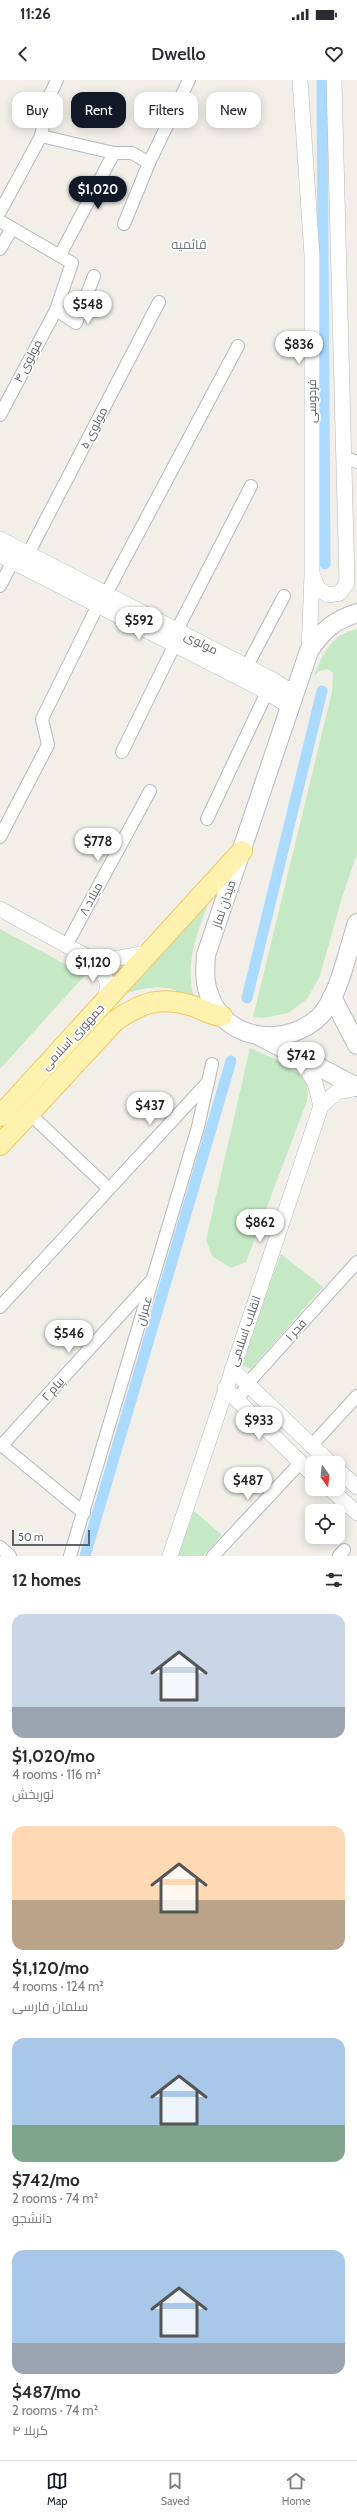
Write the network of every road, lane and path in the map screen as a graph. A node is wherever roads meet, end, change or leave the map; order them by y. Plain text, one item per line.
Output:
1 (57, 80) edge
2 (190, 80) edge
3 (300, 80) edge
4 (334, 80) edge
5 (41, 136) junction
6 (114, 153) junction
7 (149, 164) junction
8 (0, 212) edge
9 (0, 221) edge
10 (124, 224) dead end
11 (12, 228) junction
12 (0, 249) edge
13 (60, 255) junction
14 (94, 276) dead end
15 (159, 302) dead end
16 (56, 310) junction
17 (238, 346) dead end
18 (0, 415) edge
19 (343, 457) junction
20 (357, 462) edge
21 (251, 486) dead end
22 (0, 539) edge
23 (28, 554) junction
24 (6, 558) edge
25 (346, 560) junction
26 (312, 575) junction
27 (0, 586) edge
28 (357, 587) edge
29 (284, 596) dead end
30 (102, 599) junction
31 (357, 613) edge
32 (176, 637) junction
33 (309, 651) junction
34 (247, 666) junction
35 (270, 686) junction
36 (293, 700) junction
37 (122, 752) dead end
38 (150, 791) dead end
39 (207, 819) dead end
40 (0, 837) edge
41 (242, 851) junction
42 (0, 909) edge
43 (357, 923) edge
44 (67, 944) junction
45 (151, 952) junction
46 (97, 962) junction
47 (332, 997) junction
48 (105, 1002) junction
49 (222, 1016) junction
50 (260, 1036) junction
51 (357, 1045) edge
52 (300, 1059) junction
53 (212, 1064) dead end
54 (209, 1082) junction
55 (357, 1087) edge
56 (321, 1106) junction
57 (29, 1113) junction
58 (0, 1116) edge
59 (0, 1145) edge
60 (108, 1188) junction
61 (357, 1262) edge
62 (153, 1279) junction
63 (0, 1307) edge
64 (232, 1369) junction
65 (248, 1383) junction
66 (225, 1388) junction
67 (357, 1396) edge
68 (238, 1400) junction
69 (1, 1444) edge
70 (311, 1446) junction
71 (322, 1456) edge
72 (300, 1463) junction
73 (305, 1468) edge
74 (345, 1476) edge
75 (357, 1487) edge
76 (338, 1496) edge
77 (84, 1513) junction
78 (357, 1513) edge
79 (0, 1547) edge
80 (10, 1556) edge
81 (70, 1556) edge
82 (170, 1556) edge
83 (213, 1556) edge

1 - 5 street
2 - 7 street
3 - 26 street, فردوسی
4 - 19 street
5 - 6 street
5 - 8 street
6 - 7 street
6 - 13 street
7 - 10 street
9 - 11 street
11 - 12 street
11 - 13 street
13 - 16 street, مولوی ۴
14 - 16 street
15 - 23 street, مولوی ۵
16 - 18 street, مولوی ۴
17 - 30 street
19 - 20 street
19 - 25 street
21 - 32 street
22 - 23 street, مولوی
23 - 30 street, مولوی
24 - 27 street
24 - 30 street, مولوی
25 - 26 street
25 - 28 street
26 - 33 street, فردوسی
29 - 34 street
30 - 32 street, مولوی
30 - 40 street
31 - 33 main road, میدان نماز
32 - 34 street, مولوی
32 - 35 street, مولوی
32 - 37 street
33 - 36 main road, میدان نماز
34 - 35 street, مولوی
35 - 36 street, مولوی
35 - 39 street
36 - 41 main road, میدان نماز
38 - 44 street, میلاد ۸
41 - 45 main road, جمهوری اسلامی
41 - 49 main road, میدان نماز
42 - 44 street
43 - 47 main road, میدان نماز
44 - 46 street
45 - 46 street
45 - 48 main road, جمهوری اسلامی
46 - 48 street
47 - 50 main road, میدان نماز
47 - 51 main road
48 - 58 main road, جمهوری اسلامی
49 - 50 main road, میدان نماز
49 - 57 main road, جمهوری اسلامی
50 - 52 main road
52 - 55 main road
52 - 56 street
53 - 54 street, عمران
54 - 60 street
54 - 62 street, عمران
55 - 56 street
56 - 64 street, انقلاب اسلامی
57 - 59 main road, جمهوری اسلامی
57 - 60 street
60 - 63 street
61 - 65 street, فجر ۱
62 - 69 street, پیام ۲
62 - 77 street, عمران
64 - 65 street
64 - 66 street, انقلاب اسلامی
65 - 68 street, فجر ۱
65 - 70 street
66 - 68 street
66 - 82 street, انقلاب اسلامی
67 - 70 street
68 - 72 street
69 - 77 street
70 - 71 street
72 - 73 street
72 - 83 street
74 - 75 street
76 - 78 street
77 - 81 street, عمران
79 - 80 street

